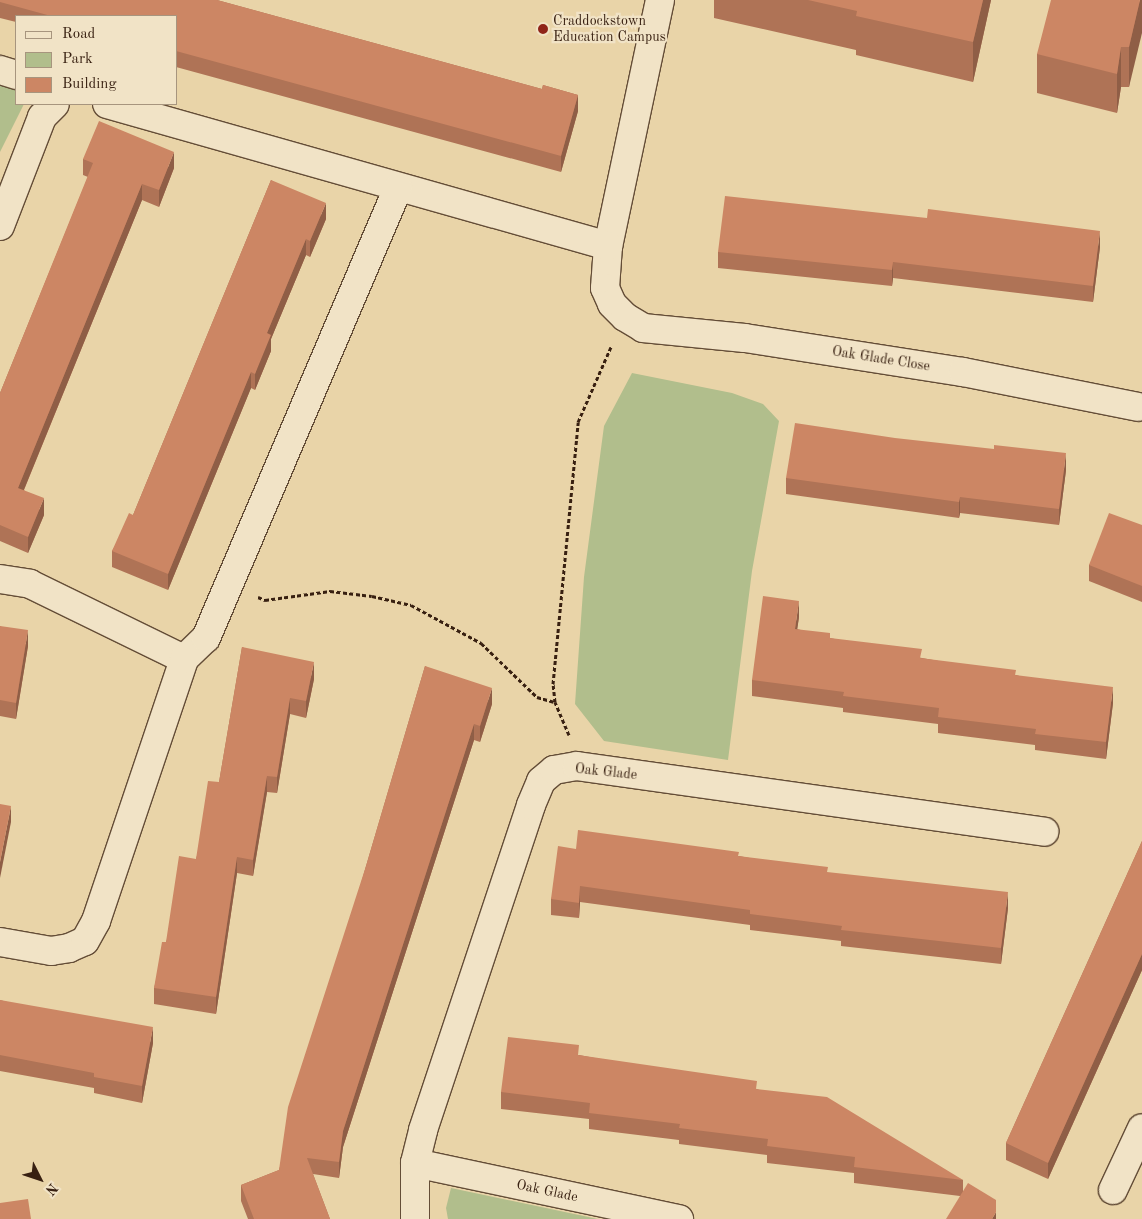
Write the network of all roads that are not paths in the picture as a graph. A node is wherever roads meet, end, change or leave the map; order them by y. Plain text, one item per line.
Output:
1 (660, 0) edge
2 (0, 70) edge
3 (15, 75) edge
4 (54, 105) edge
5 (110, 105) edge
6 (398, 188) junction
7 (0, 226) edge
8 (608, 246) junction
9 (1141, 409) edge
10 (0, 578) edge
11 (184, 659) junction
12 (1044, 832) dead end
13 (0, 942) edge
14 (1142, 1128) edge
15 (415, 1163) junction
16 (1113, 1190) dead end
17 (415, 1219) edge
18 (679, 1219) edge

1 - 8 street
2 - 3 street
4 - 7 street
5 - 6 street
6 - 8 street
6 - 11 street
8 - 9 street, Oak Glade Close
10 - 11 street
11 - 13 street
12 - 15 street, Oak Glade
14 - 16 street
15 - 17 street, Oak Glade
15 - 18 street, Oak Glade

